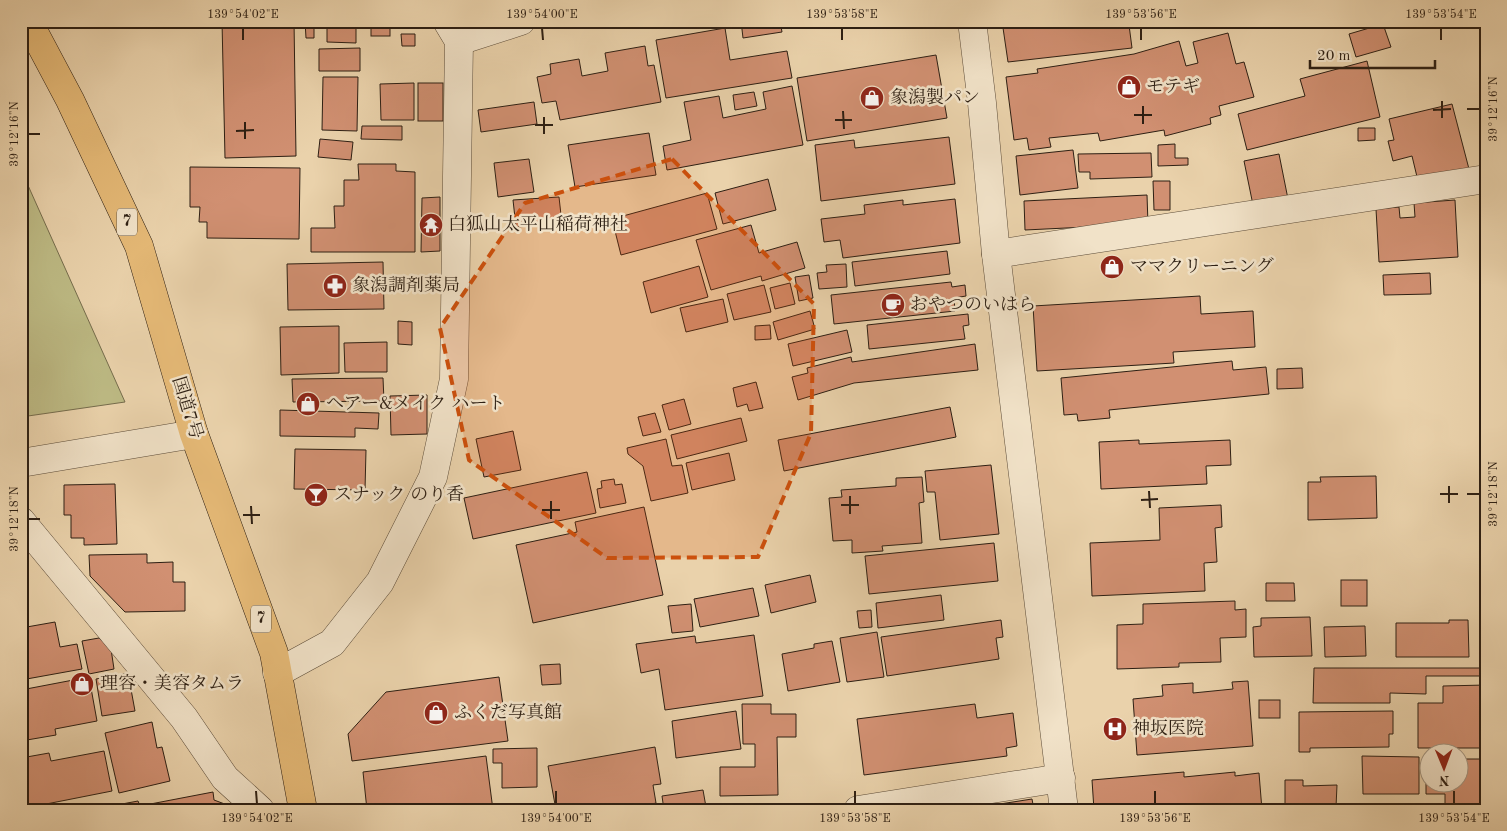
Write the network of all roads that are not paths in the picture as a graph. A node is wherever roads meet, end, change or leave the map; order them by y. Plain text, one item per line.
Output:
1 (28, 21) edge
2 (521, 21) edge
3 (972, 21) edge
4 (453, 31) edge
5 (1486, 179) edge
6 (996, 254) junction
7 (194, 434) junction
8 (21, 463) edge
9 (21, 521) edge
10 (277, 673) junction
11 (1061, 778) junction
12 (260, 810) edge
13 (303, 810) edge
14 (858, 810) edge
15 (1064, 810) edge

1 - 7 highway, 国道7号 / 7
2 - 4 street
3 - 6 street
4 - 10 street
5 - 6 street
6 - 11 street
7 - 8 street
7 - 10 highway, 国道7号 / 7
9 - 12 street
10 - 13 highway, 国道7号 / 7
11 - 14 street
11 - 15 street

